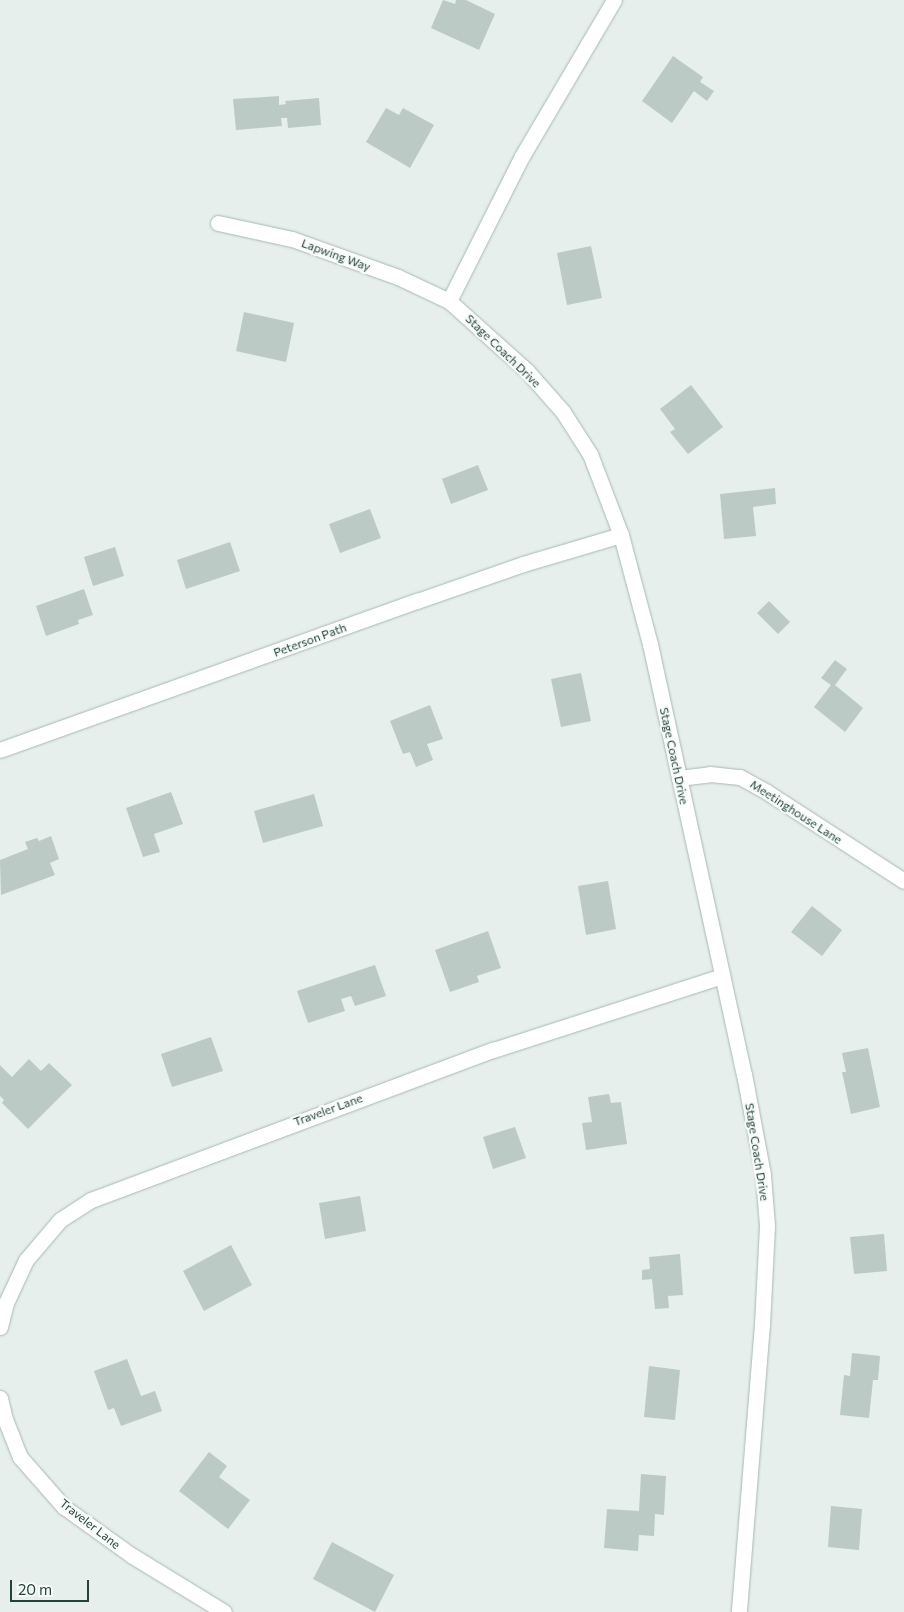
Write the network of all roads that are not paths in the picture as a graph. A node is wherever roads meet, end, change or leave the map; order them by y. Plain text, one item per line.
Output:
1 (614, 0) edge
2 (218, 223) dead end
3 (449, 301) junction
4 (621, 535) junction
5 (0, 750) edge
6 (679, 778) junction
7 (904, 881) edge
8 (722, 976) junction
9 (0, 1327) edge
10 (0, 1398) edge
11 (224, 1612) edge
12 (739, 1612) edge

1 - 3 street
2 - 3 street, Lapwing Way
3 - 4 street, Stage Coach Drive
4 - 5 street, Peterson Path
4 - 6 street, Stage Coach Drive
6 - 7 street, Meetinghouse Lane
6 - 8 street, Stage Coach Drive
8 - 9 street, Traveler Lane
8 - 12 street, Stage Coach Drive
10 - 11 street, Traveler Lane

